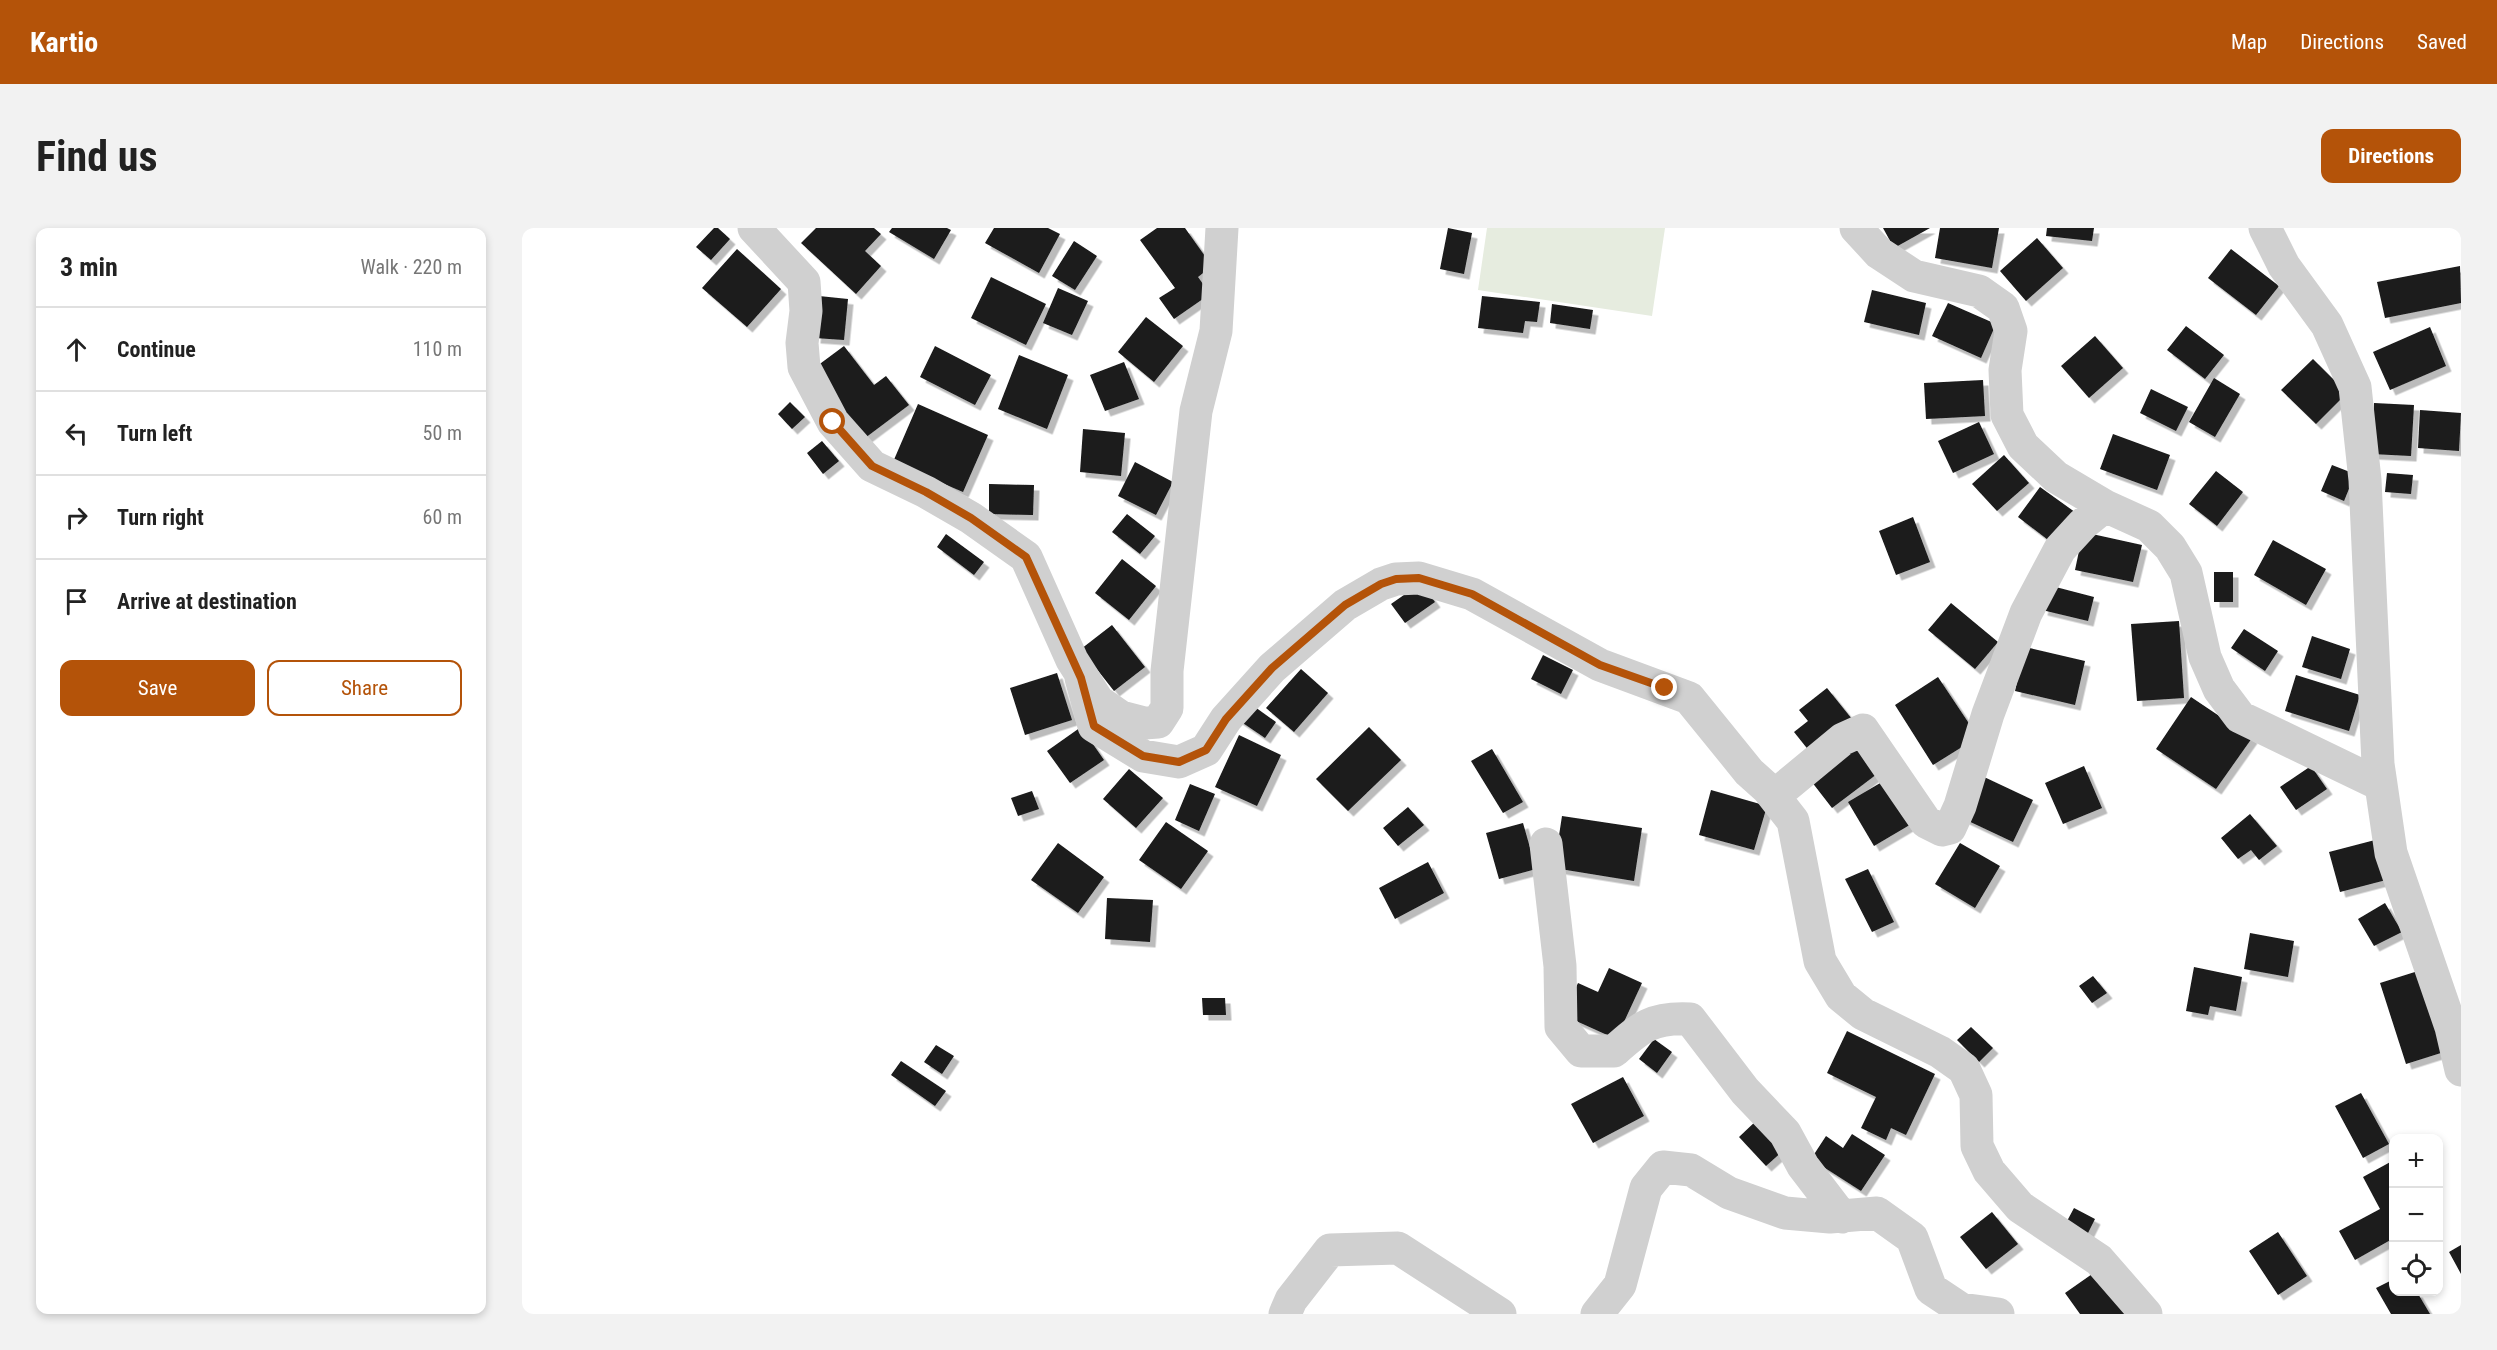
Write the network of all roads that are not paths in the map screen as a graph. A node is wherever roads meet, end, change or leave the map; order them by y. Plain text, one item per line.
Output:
1 (754, 228) edge
2 (1222, 228) edge
3 (1856, 228) edge
4 (2265, 228) edge
5 (2105, 506) junction
6 (1081, 678) junction
7 (2381, 785) junction
8 (1774, 796) junction
9 (1546, 844) dead end
10 (2461, 1070) edge
11 (1842, 1217) junction
12 (1929, 1302) edge
13 (1285, 1314) edge
14 (1500, 1314) edge
15 (1597, 1314) edge
16 (1998, 1314) edge
17 (2146, 1314) edge

1 - 6 street
2 - 6 street
3 - 5 street
4 - 7 street
5 - 7 street
5 - 8 street
6 - 8 street
7 - 10 street
8 - 17 street
9 - 11 street
11 - 12 street
11 - 15 street
12 - 16 street
13 - 14 street

